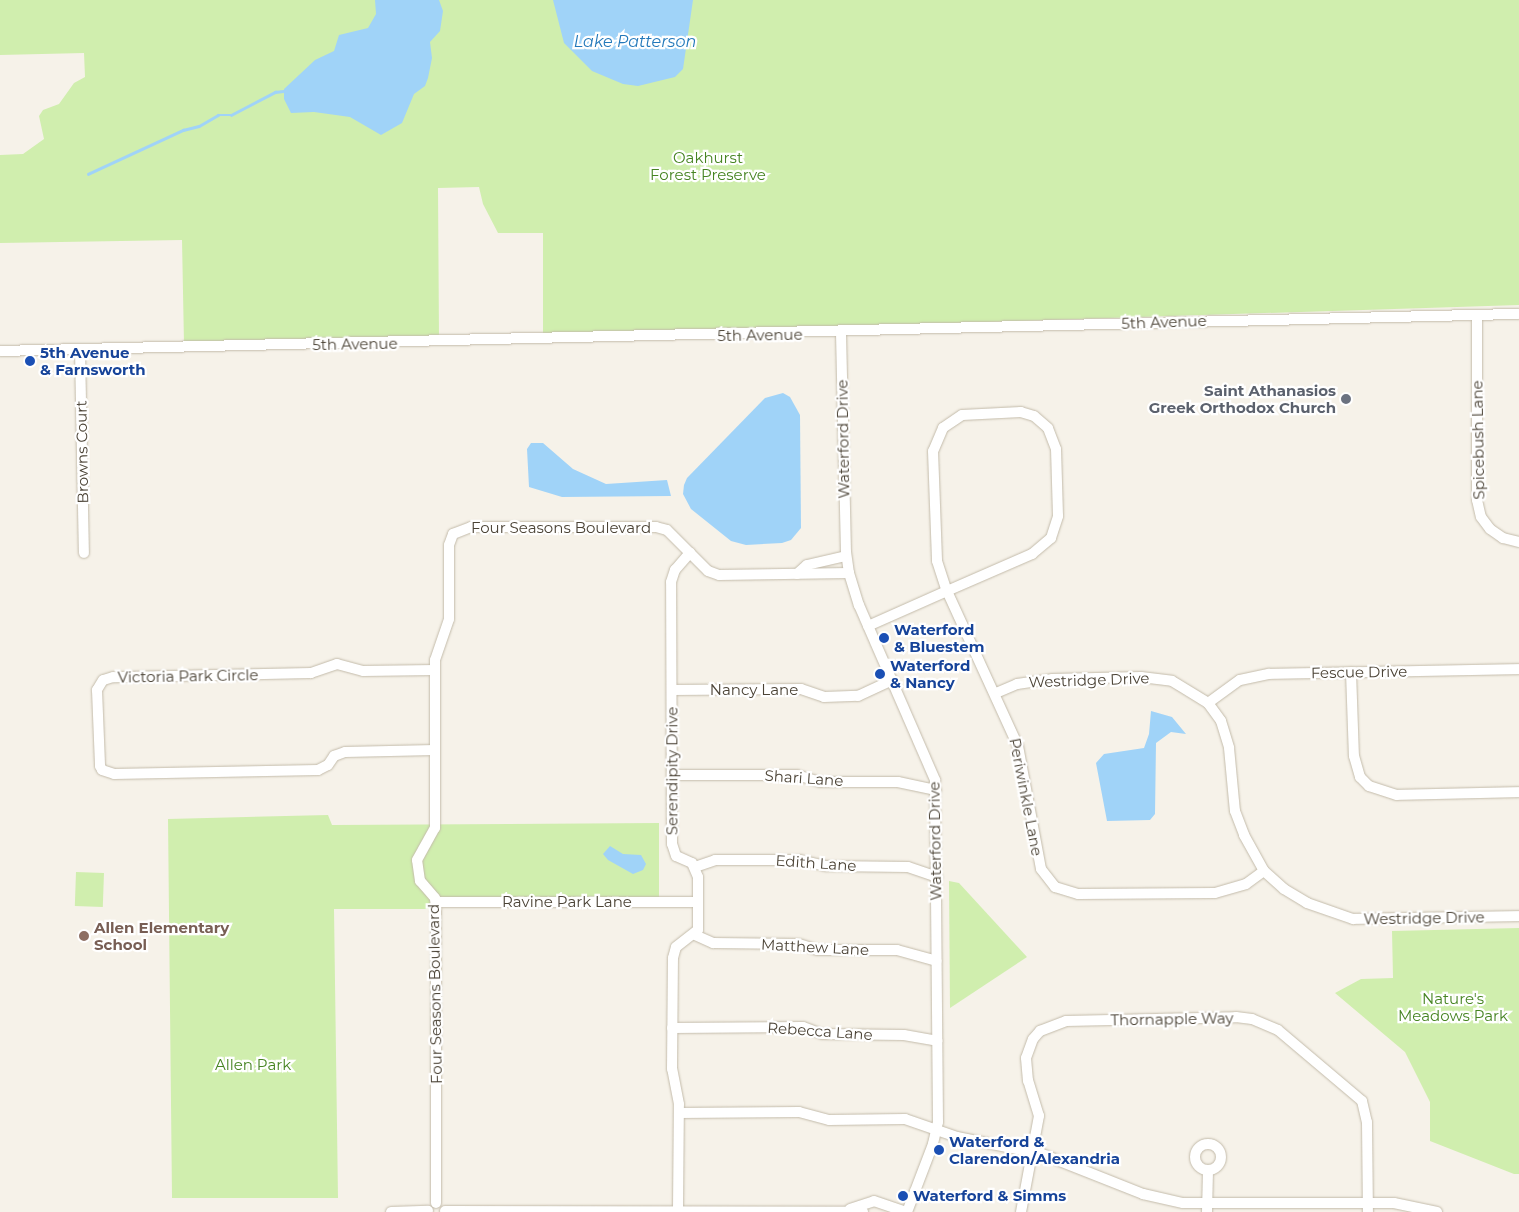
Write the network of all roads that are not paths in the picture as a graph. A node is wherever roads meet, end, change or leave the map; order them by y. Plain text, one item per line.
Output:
1 (1519, 314) edge
2 (1477, 315) junction
3 (841, 333) junction
4 (80, 350) junction
5 (0, 352) edge
6 (1519, 542) edge
7 (84, 553) dead end
8 (690, 553) junction
9 (846, 556) junction
10 (849, 573) junction
11 (797, 574) junction
12 (948, 591) junction
13 (868, 626) junction
14 (1519, 669) edge
15 (434, 670) junction
16 (1351, 672) junction
17 (892, 680) junction
18 (672, 690) junction
19 (996, 693) junction
20 (1208, 703) junction
21 (435, 750) junction
22 (672, 775) junction
23 (936, 790) junction
24 (1519, 792) edge
25 (695, 867) junction
26 (1264, 871) junction
27 (937, 877) junction
28 (436, 902) junction
29 (698, 902) junction
30 (1519, 916) edge
31 (695, 935) junction
32 (937, 961) junction
33 (672, 1028) junction
34 (937, 1042) junction
35 (679, 1113) junction
36 (937, 1130) junction
37 (1034, 1152) junction
38 (1208, 1170) dead end
39 (436, 1202) junction
40 (1207, 1208) edge
41 (1368, 1208) edge
42 (678, 1209) junction
43 (849, 1210) junction
44 (428, 1211) edge
45 (444, 1211) edge
46 (617, 1211) edge
47 (391, 1212) edge
48 (863, 1212) edge
49 (906, 1212) edge
50 (1022, 1212) edge
51 (1437, 1212) edge

1 - 2 street, 5th Avenue
2 - 3 street, 5th Avenue
2 - 6 street, Spicebush Lane
3 - 4 street, 5th Avenue
3 - 9 street, Waterford Drive
4 - 5 street, 5th Avenue
4 - 7 street, Browns Court
8 - 11 street, Four Seasons Boulevard
8 - 15 street, Four Seasons Boulevard
8 - 18 street, Serendipity Drive
9 - 10 street, Waterford Drive
9 - 11 street, Four Seasons Boulevard
10 - 11 street, Four Seasons Boulevard
10 - 13 street, Waterford Drive
12 - 12 street
12 - 13 street
12 - 19 street, Periwinkle Lane
13 - 17 street, Waterford Drive
14 - 16 street, Fescue Drive
15 - 21 street, Four Seasons Boulevard
15 - 21 street, Victoria Park Circle
16 - 20 street, Fescue Drive
16 - 24 street
17 - 18 street, Nancy Lane
17 - 23 street, Waterford Drive
18 - 22 street, Serendipity Drive
19 - 20 street, Westridge Drive
19 - 26 street, Periwinkle Lane
20 - 26 street, Westridge Drive
21 - 28 street, Four Seasons Boulevard
22 - 23 street, Shari Lane
22 - 25 street, Serendipity Drive
23 - 27 street, Waterford Drive
25 - 27 street, Edith Lane
25 - 29 street
26 - 30 street, Westridge Drive
27 - 32 street, Waterford Drive
28 - 29 street, Ravine Park Lane
28 - 39 street, Four Seasons Boulevard
29 - 31 street
31 - 32 street, Matthew Lane
31 - 33 street
32 - 34 street, Waterford Drive
33 - 34 street, Rebecca Lane
33 - 35 street
34 - 36 street, Waterford Drive
35 - 36 street
35 - 42 street
36 - 37 street
36 - 49 street, Waterford Drive
37 - 40 street
37 - 41 street, Thornapple Way
37 - 50 street, Thornapple Way
38 - 40 street
39 - 44 street
39 - 45 street
40 - 41 street
41 - 51 street
42 - 43 street
42 - 46 street
43 - 48 street
43 - 49 street
44 - 47 street
45 - 46 street

